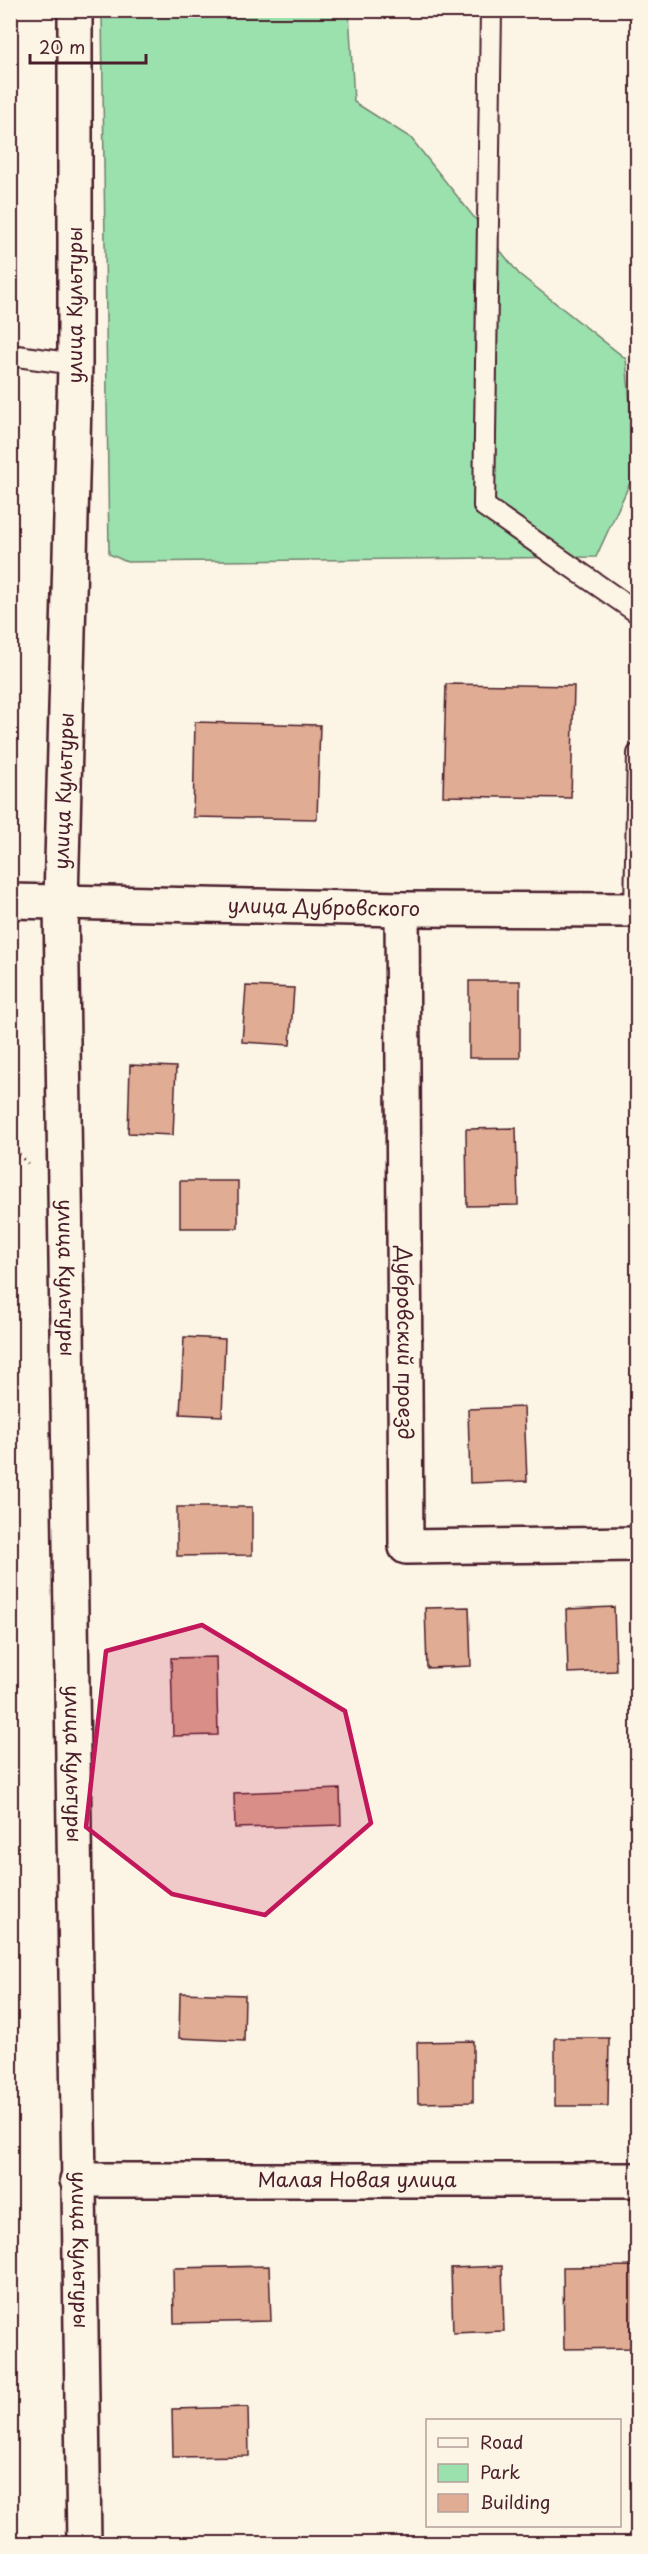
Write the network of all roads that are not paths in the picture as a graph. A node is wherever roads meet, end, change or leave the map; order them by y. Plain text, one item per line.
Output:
1 (75, 10) edge
2 (491, 10) edge
3 (10, 354) edge
4 (75, 364) junction
5 (638, 613) edge
6 (638, 754) edge
7 (10, 901) edge
8 (61, 901) junction
9 (402, 909) junction
10 (636, 910) edge
11 (638, 1544) edge
12 (77, 2180) junction
13 (638, 2180) edge
14 (84, 2544) edge

1 - 4 street, улица Культуры
2 - 5 lane
3 - 4 lane
4 - 8 street, улица Культуры
6 - 10 lane
7 - 8 street, улица Дубровского
8 - 9 street, улица Дубровского
8 - 12 street, улица Культуры
9 - 10 street, улица Дубровского
9 - 11 street, Дубровский проезд
12 - 13 street, Малая Новая улица
12 - 14 street, улица Культуры

